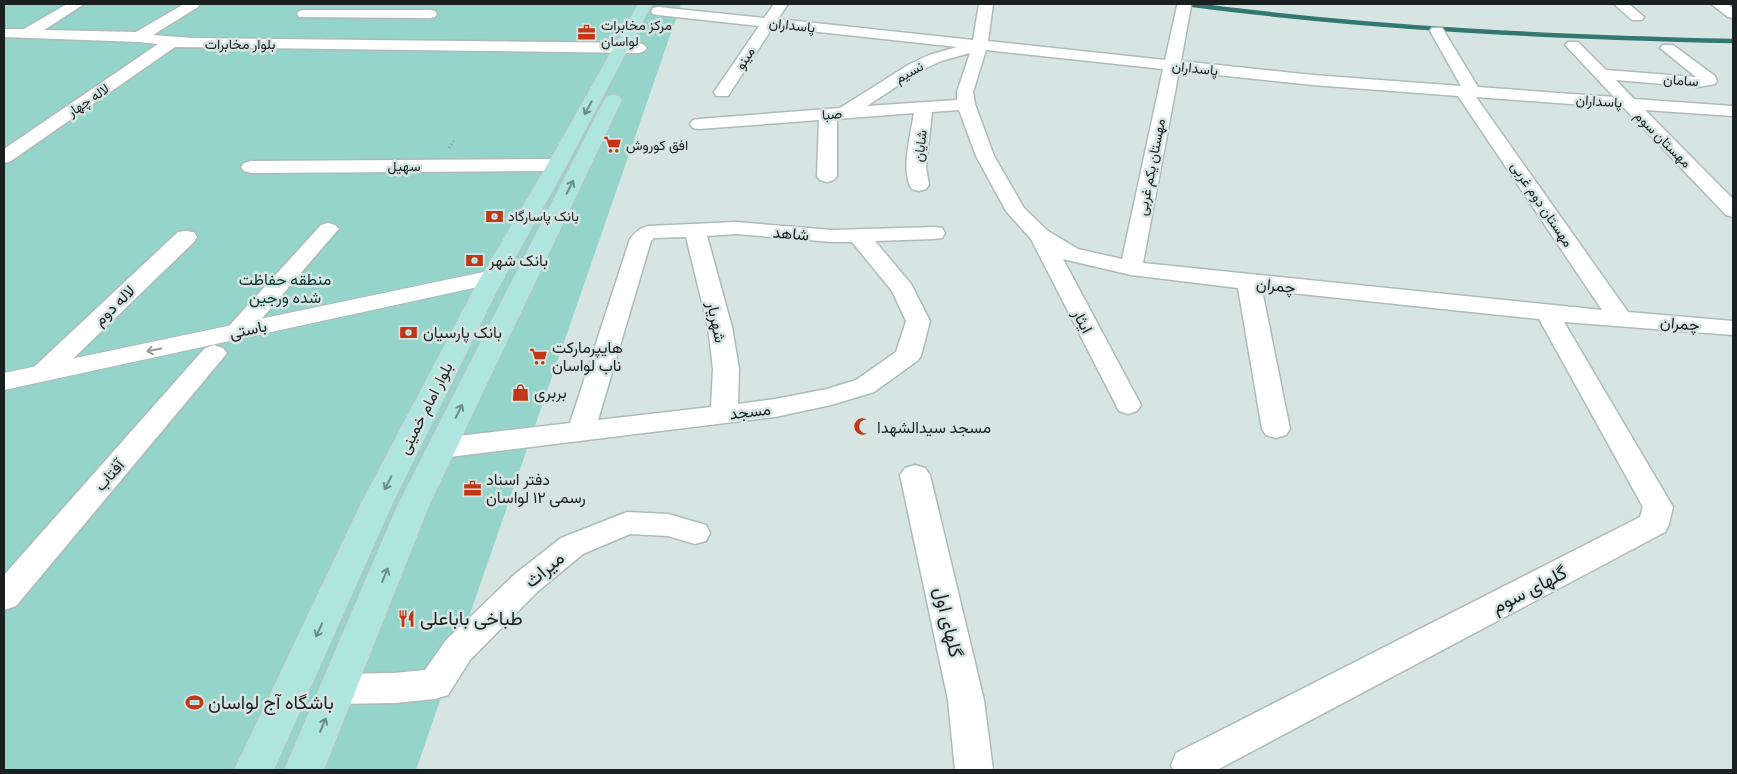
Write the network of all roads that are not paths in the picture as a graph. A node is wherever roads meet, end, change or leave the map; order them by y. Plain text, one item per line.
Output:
1 (77, 4) edge
2 (193, 4) edge
3 (317, 4) edge
4 (781, 4) edge
5 (986, 4) edge
6 (1621, 4) edge
7 (1718, 4) edge
8 (655, 6) edge
9 (1184, 6) dead end
10 (435, 9) edge
11 (304, 14) junction
12 (1733, 14) edge
13 (1637, 17) dead end
14 (768, 23) junction
15 (28, 32) junction
16 (1436, 32) dead end
17 (4, 33) edge
18 (139, 37) junction
19 (172, 42) junction
20 (193, 43) junction
21 (267, 44) junction
22 (400, 45) junction
23 (980, 45) junction
24 (1573, 45) dead end
25 (4, 46) edge
26 (1668, 48) dead end
27 (628, 52) junction
28 (1172, 66) junction
29 (1600, 74) junction
30 (722, 92) dead end
31 (1468, 92) junction
32 (1627, 102) junction
33 (966, 104) junction
34 (924, 107) junction
35 (1733, 111) edge
36 (836, 114) junction
37 (699, 124) dead end
38 (4, 157) edge
39 (557, 165) junction
40 (251, 167) dead end
41 (827, 176) dead end
42 (919, 185) dead end
43 (1733, 210) edge
44 (328, 229) dead end
45 (696, 231) junction
46 (934, 233) dead end
47 (186, 236) dead end
48 (858, 236) junction
49 (1040, 236) junction
50 (1131, 268) junction
51 (493, 277) junction
52 (1249, 282) junction
53 (479, 303) junction
54 (1546, 313) junction
55 (1619, 318) junction
56 (1733, 328) edge
57 (237, 332) junction
58 (214, 353) junction
59 (43, 373) junction
60 (4, 382) edge
61 (4, 400) edge
62 (1128, 405) dead end
63 (724, 414) junction
64 (1276, 430) dead end
65 (581, 432) junction
66 (440, 448) junction
67 (915, 475) dead end
68 (695, 533) dead end
69 (4, 598) edge
70 (338, 689) junction
71 (1190, 765) dead end
72 (254, 770) edge
73 (304, 770) edge
74 (974, 770) edge

1 - 15 street
2 - 18 street
3 - 11 street
4 - 14 street, مینو
5 - 23 street, چمران
6 - 13 street
7 - 12 street
8 - 14 street, پاسداران
8 - 27 main road, بلوار امام خمینی
9 - 28 street, مهستان یکم غربی
10 - 11 street
10 - 22 street
11 - 21 street
14 - 23 street, پاسداران
14 - 30 street, مینو
15 - 17 street
15 - 18 street
15 - 25 street
16 - 31 street, مهستان دوم غربی
18 - 19 street
19 - 20 street
19 - 38 street, لاله چهار
20 - 21 street, بلوار مخابرات
20 - 27 street, بلوار مخابرات
21 - 22 street, بلوار مخابرات
22 - 27 street, بلوار مخابرات
23 - 28 street, پاسداران
23 - 33 street, چمران
23 - 36 street, نسیم
24 - 29 street, مهستان سوم
26 - 29 street, سامان
27 -> 39 main road, بلوار امام خمینی
66 -> 27 main road, بلوار امام خمینی
28 - 31 street, پاسداران
28 - 50 street, مهستان یکم غربی
29 - 32 street, مهستان سوم
31 - 32 street, پاسداران
31 - 55 street, مهستان دوم غربی
32 - 35 street, پاسداران
32 - 43 street, مهستان سوم
33 - 34 street, صبا
33 - 49 street, چمران
34 - 36 street, صبا
34 - 42 street, شایان
36 - 37 street, صبا
36 - 41 street
39 - 40 street, سهیل
39 - 51 main road, بلوار امام خمینی
44 - 57 street
45 - 48 street, شاهد
45 - 63 street, شهریار
45 - 65 street, شاهد
46 - 48 street, شاهد
47 - 59 street, لاله دوم
48 - 63 street, مسجد
49 - 50 street, چمران
49 - 62 street, ایثار
50 - 52 street, چمران
51 - 53 main road, بلوار امام خمینی
51 - 57 street, باستی
52 - 54 street, چمران
52 - 64 street
53 - 58 street, باستی
53 -> 72 main road, بلوار امام خمینی
54 - 55 street, چمران
54 - 71 street, گلهای سوم
55 - 56 street, چمران
57 -> 59 street, باستی
58 - 61 street, باستی
58 - 69 street, آفتاب
59 - 60 street, باستی
63 - 65 street, مسجد
65 - 66 street, مسجد
70 -> 66 main road, بلوار امام خمینی
67 - 74 street, گلهای اول
68 - 70 street, میراث
73 -> 70 main road, بلوار امام خمینی

